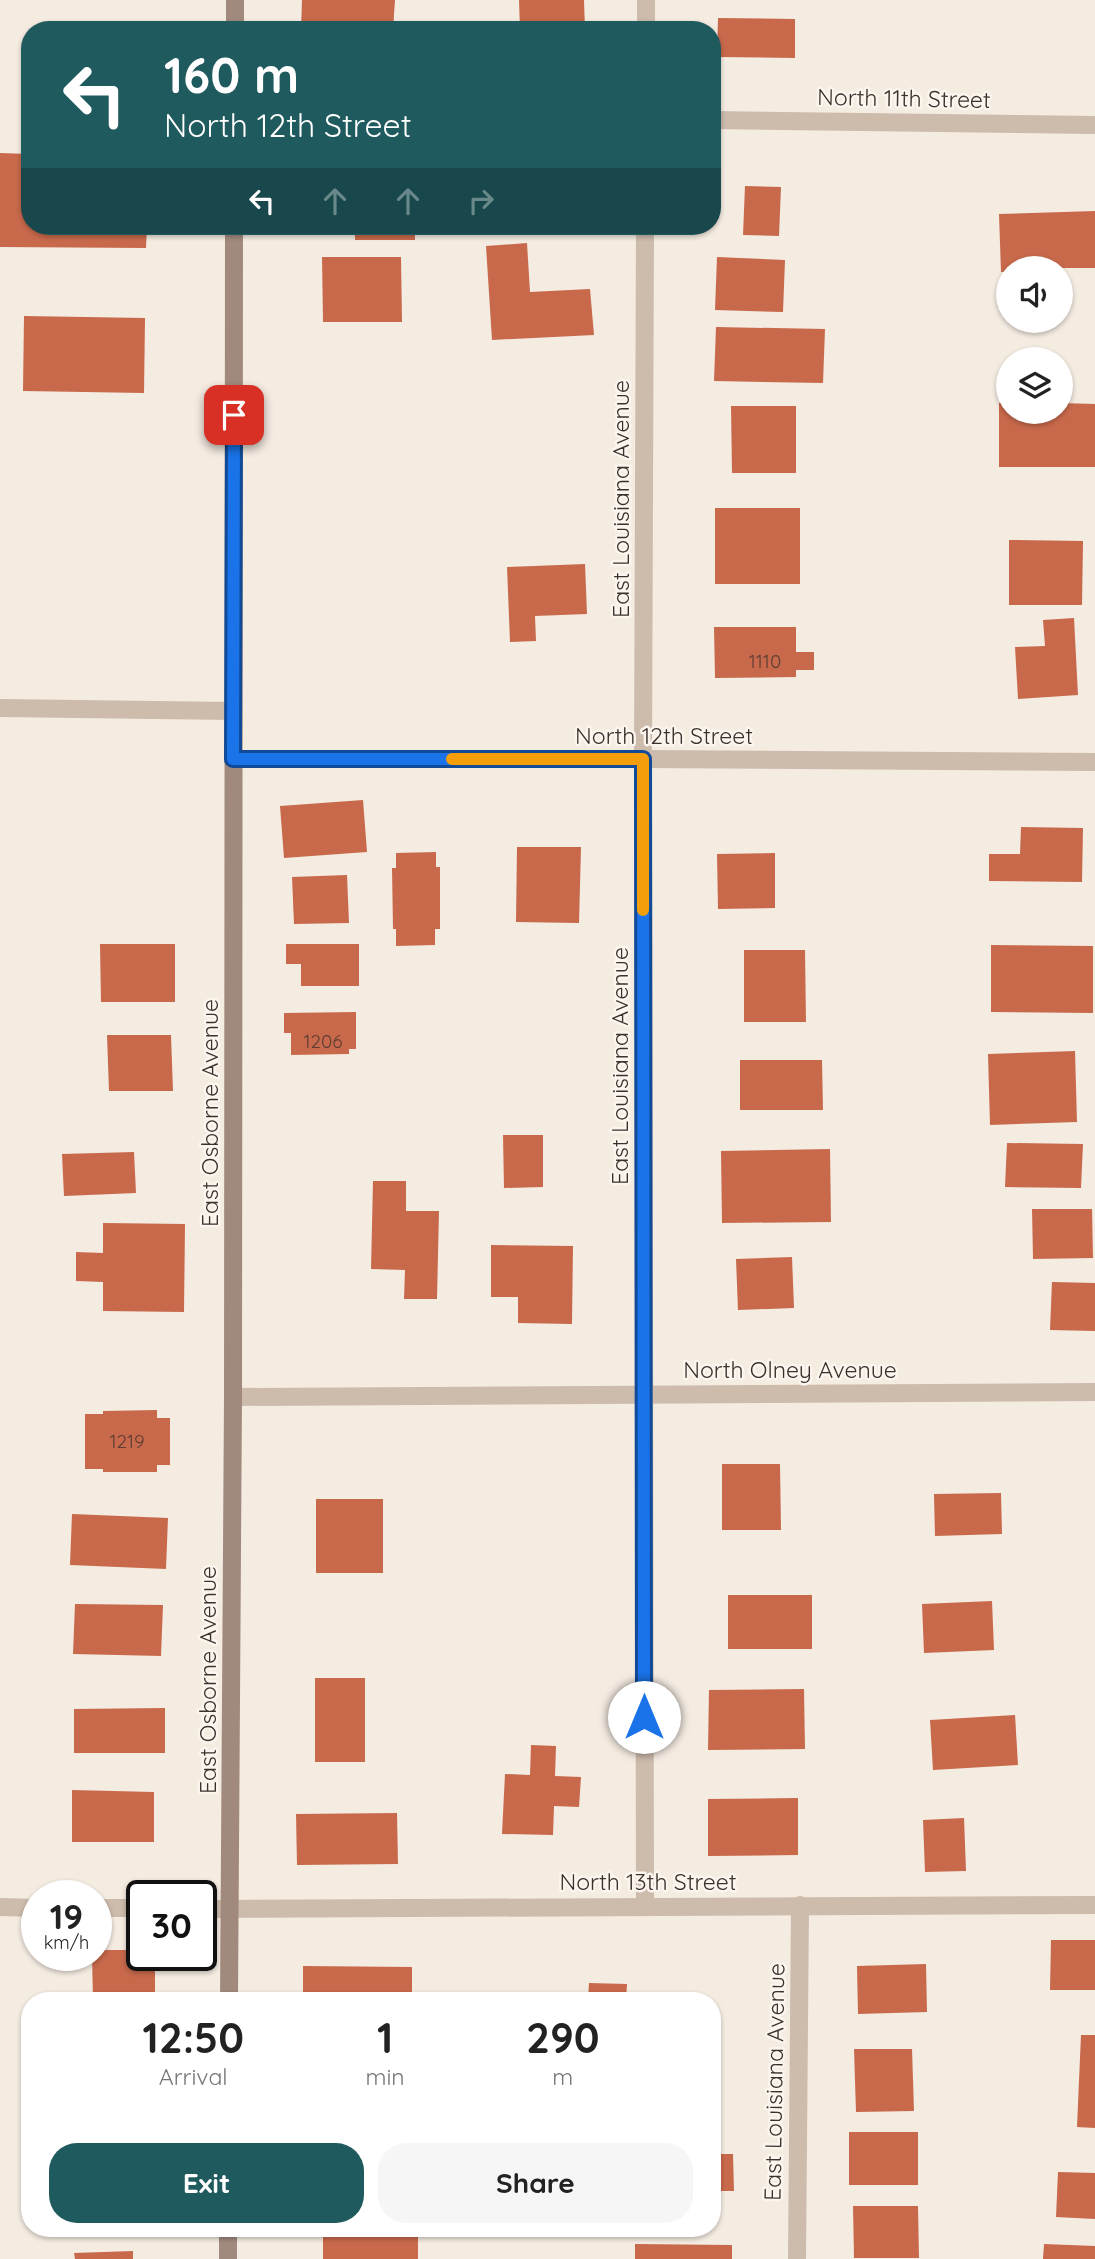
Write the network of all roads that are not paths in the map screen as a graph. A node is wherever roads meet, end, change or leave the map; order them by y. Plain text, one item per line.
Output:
1 (235, 0) edge
2 (646, 0) edge
3 (235, 21) edge
4 (646, 21) edge
5 (721, 120) edge
6 (1095, 125) edge
7 (234, 235) edge
8 (645, 235) edge
9 (0, 708) edge
10 (233, 711) junction
11 (233, 759) junction
12 (643, 759) junction
13 (1095, 762) edge
14 (1095, 1392) edge
15 (643, 1394) junction
16 (233, 1397) junction
17 (800, 1905) junction
18 (1095, 1905) edge
19 (645, 1906) junction
20 (0, 1907) edge
21 (21, 1908) edge
22 (217, 1909) edge
23 (229, 1909) junction
24 (229, 1992) edge
25 (228, 2237) edge
26 (228, 2259) edge
27 (797, 2259) edge

1 - 3 street
2 - 4 street
5 - 6 street, North 11th Street
7 - 10 street, East Osborne Avenue
8 - 12 street, East Louisiana Avenue
9 - 10 street
10 - 11 street, East Osborne Avenue
11 - 12 street, North 12th Street
11 - 16 street, East Osborne Avenue
12 - 13 street, North 12th Street
12 - 15 street, East Louisiana Avenue
14 - 15 street, North Olney Avenue
15 - 16 street, North Olney Avenue
15 - 19 street, East Louisiana Avenue
16 - 23 street, East Osborne Avenue
17 - 18 street, North 13th Street
17 - 19 street, North 13th Street
17 - 27 street, East Louisiana Avenue
19 - 23 street, North 13th Street
20 - 21 street
22 - 23 street, North 13th Street
23 - 24 street, East Osborne Avenue
25 - 26 street

